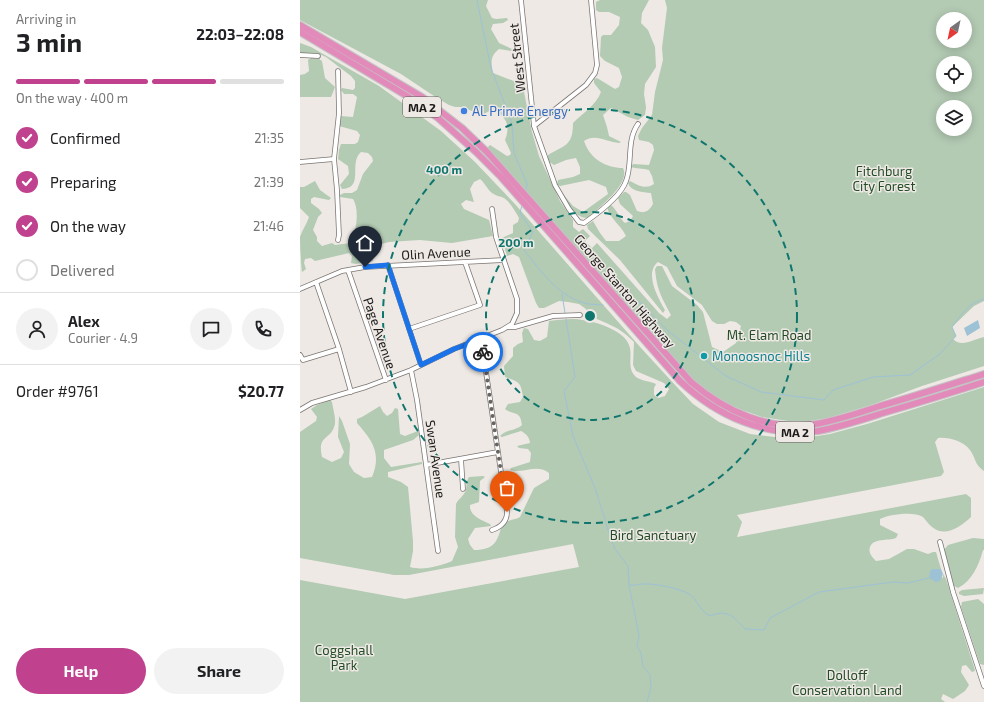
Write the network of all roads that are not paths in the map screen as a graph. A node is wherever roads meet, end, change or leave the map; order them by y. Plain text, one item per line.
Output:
1 (521, 0) edge
2 (591, 0) edge
3 (300, 25) edge
4 (300, 32) edge
5 (300, 37) edge
6 (300, 55) edge
7 (318, 56) dead end
8 (341, 56) junction
9 (338, 71) dead end
10 (638, 124) dead end
11 (534, 126) junction
12 (334, 160) junction
13 (300, 162) edge
14 (522, 196) junction
15 (492, 210) dead end
16 (338, 240) dead end
17 (504, 260) junction
18 (466, 262) junction
19 (388, 265) junction
20 (348, 270) junction
21 (316, 282) junction
22 (300, 289) edge
23 (580, 315) dead end
24 (507, 327) junction
25 (409, 329) junction
26 (481, 339) junction
27 (339, 348) junction
28 (300, 355) edge
29 (421, 365) junction
30 (411, 370) junction
31 (984, 374) edge
32 (386, 380) junction
33 (984, 382) edge
34 (351, 392) junction
35 (300, 410) edge
36 (498, 452) junction
37 (461, 459) junction
38 (426, 465) junction
39 (462, 489) dead end
40 (492, 530) dead end
41 (940, 542) dead end
42 (438, 551) dead end
43 (984, 686) edge

1 - 11 street, West Street
2 - 11 street
3 - 14 highway, George Stanton Highway / MA 2
4 - 8 highway, George Stanton Highway / MA 2
5 - 8 highway
6 - 7 street
8 - 14 highway, George Stanton Highway / MA 2
9 - 12 street
10 - 11 street, West Street
12 - 13 street
12 - 16 street
14 - 31 highway, George Stanton Highway / MA 2
14 - 33 highway, George Stanton Highway / MA 2
15 - 17 street
17 - 18 street, Olin Avenue
17 - 24 street
18 - 19 street, Olin Avenue
18 - 25 street
19 - 20 street, Olin Avenue
19 - 25 street
20 - 21 street, Olin Avenue
20 - 32 street, Page Avenue
21 - 22 street, Olin Avenue
21 - 27 street
23 - 24 street
24 - 26 street
25 - 29 street
26 - 29 street
26 - 36 street
27 - 28 street
27 - 34 street
29 - 30 street
30 - 32 street
30 - 38 street, Swan Avenue
32 - 34 street
34 - 35 street
36 - 37 street
36 - 40 street
37 - 38 street
37 - 39 street
38 - 42 street, Swan Avenue
41 - 43 street

